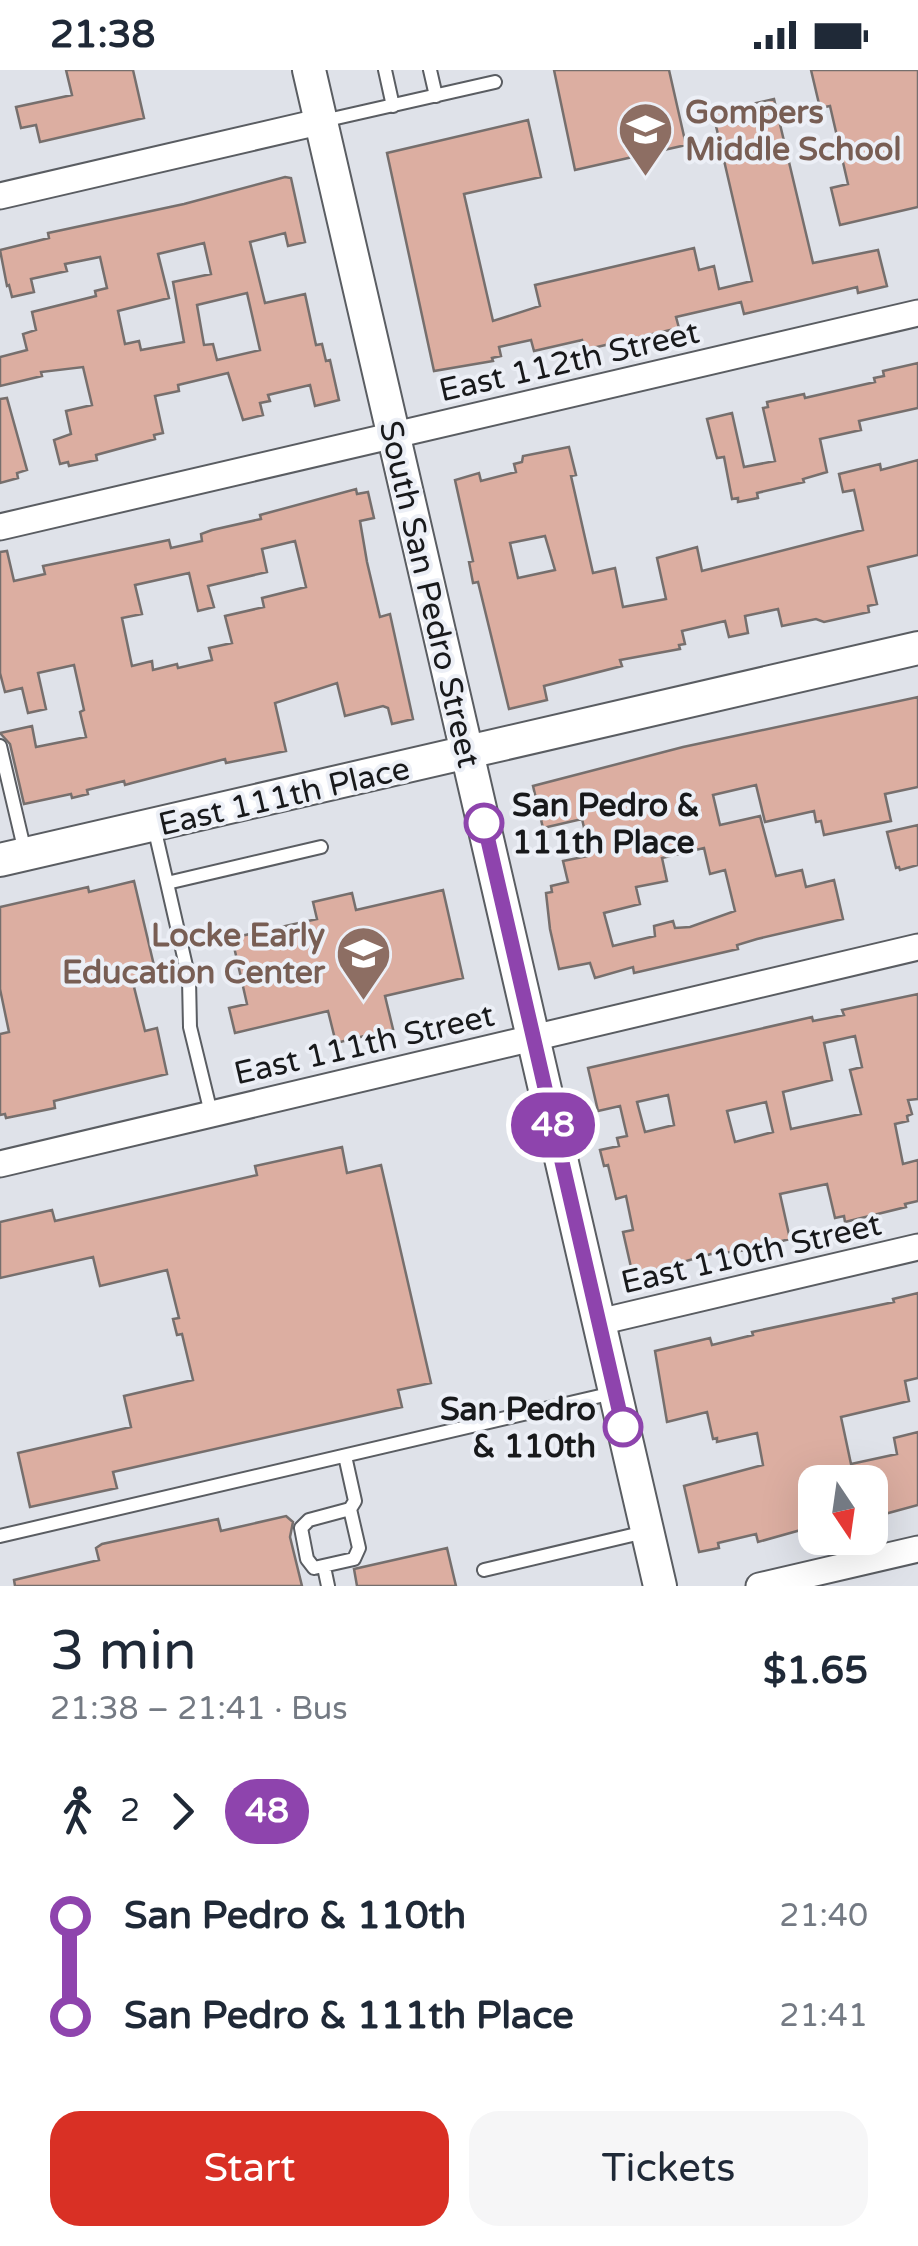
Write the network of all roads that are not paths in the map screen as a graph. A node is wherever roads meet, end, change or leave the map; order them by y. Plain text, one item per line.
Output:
1 (310, 70) edge
2 (385, 70) edge
3 (430, 70) edge
4 (496, 82) dead end
5 (436, 96) junction
6 (393, 106) junction
7 (322, 121) junction
8 (0, 196) edge
9 (918, 313) edge
10 (392, 435) junction
11 (0, 527) edge
12 (918, 648) edge
13 (0, 746) edge
14 (469, 753) junction
15 (154, 825) junction
16 (321, 847) dead end
17 (13, 857) edge
18 (167, 884) junction
19 (918, 948) edge
20 (534, 1038) junction
21 (211, 1113) junction
22 (0, 1164) edge
23 (918, 1247) edge
24 (599, 1322) junction
25 (615, 1392) junction
26 (345, 1456) junction
27 (350, 1508) junction
28 (648, 1532) junction
29 (0, 1536) edge
30 (918, 1549) edge
31 (324, 1567) junction
32 (484, 1570) dead end
33 (328, 1586) edge
34 (660, 1586) edge
35 (758, 1586) edge

1 - 7 street, South San Pedro Street
2 - 6 lane
3 - 5 lane
4 - 5 lane
5 - 6 lane
6 - 7 lane
7 - 8 street
7 - 10 street, South San Pedro Street
9 - 10 street, East 112th Street
10 - 11 street, East 112th Street
10 - 14 street, South San Pedro Street
12 - 14 street, East 111th Place
13 - 17 lane
14 - 15 street, East 111th Place
14 - 20 street, South San Pedro Street
15 - 17 street, East 111th Place
15 - 18 lane
16 - 18 lane
18 - 21 lane
19 - 20 street, East 111th Street
20 - 21 street, East 111th Street
20 - 24 street, South San Pedro Street
21 - 22 street, East 111th Street
23 - 24 street, East 110th Street
24 - 25 street, South San Pedro Street
25 - 26 lane
25 - 28 street, South San Pedro Street
26 - 27 lane
26 - 29 lane
27 - 31 lane
27 - 31 lane
28 - 32 lane
28 - 34 street, South San Pedro Street
30 - 35 street
31 - 33 lane

